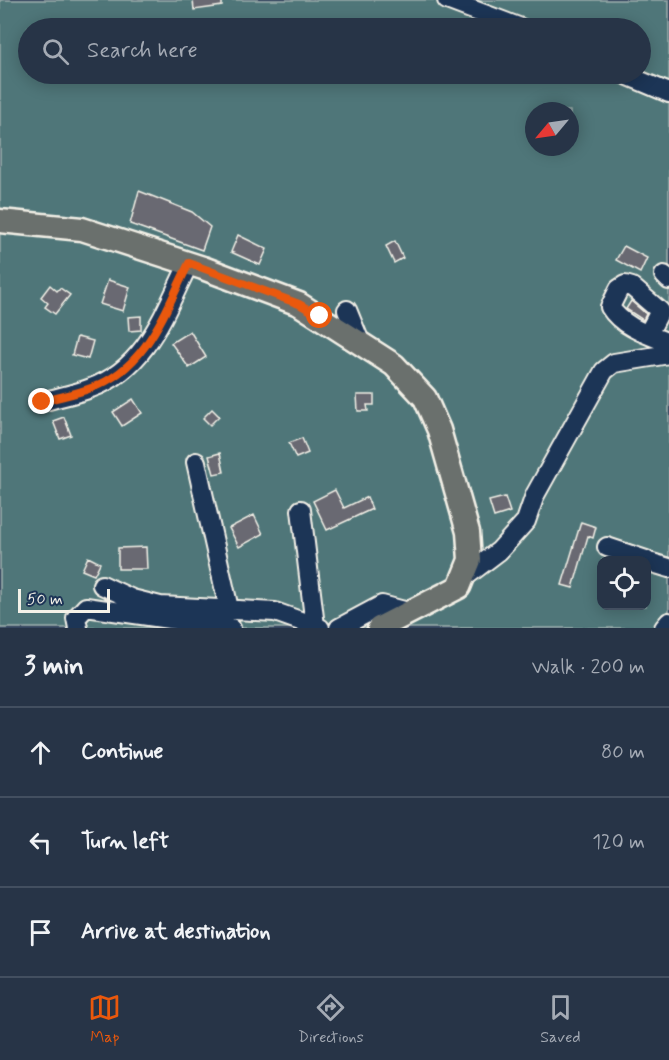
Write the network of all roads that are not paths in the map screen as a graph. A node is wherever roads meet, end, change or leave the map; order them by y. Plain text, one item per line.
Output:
1 (447, 0) edge
2 (495, 18) edge
3 (648, 84) edge
4 (669, 93) edge
5 (0, 221) edge
6 (189, 263) junction
7 (347, 310) dead end
8 (648, 334) dead end
9 (360, 342) junction
10 (668, 350) edge
11 (42, 402) dead end
12 (196, 462) dead end
13 (301, 510) dead end
14 (607, 547) dead end
15 (632, 556) edge
16 (651, 563) edge
17 (669, 568) edge
18 (466, 576) junction
19 (102, 585) dead end
20 (229, 609) junction
21 (408, 612) junction
22 (669, 622) edge
23 (318, 627) edge
24 (78, 628) edge
25 (231, 628) edge
26 (339, 628) edge
27 (379, 628) edge
28 (664, 628) edge

1 - 2 street
3 - 4 street
5 - 6 main road
6 - 9 main road
6 - 11 street
7 - 9 street
8 - 10 street
9 - 18 main road
10 - 18 street
12 - 20 street
13 - 23 street
14 - 15 street
16 - 17 street
18 - 21 main road
19 - 20 street
20 - 23 street
21 - 26 street
21 - 27 main road
22 - 28 street
24 - 25 street

